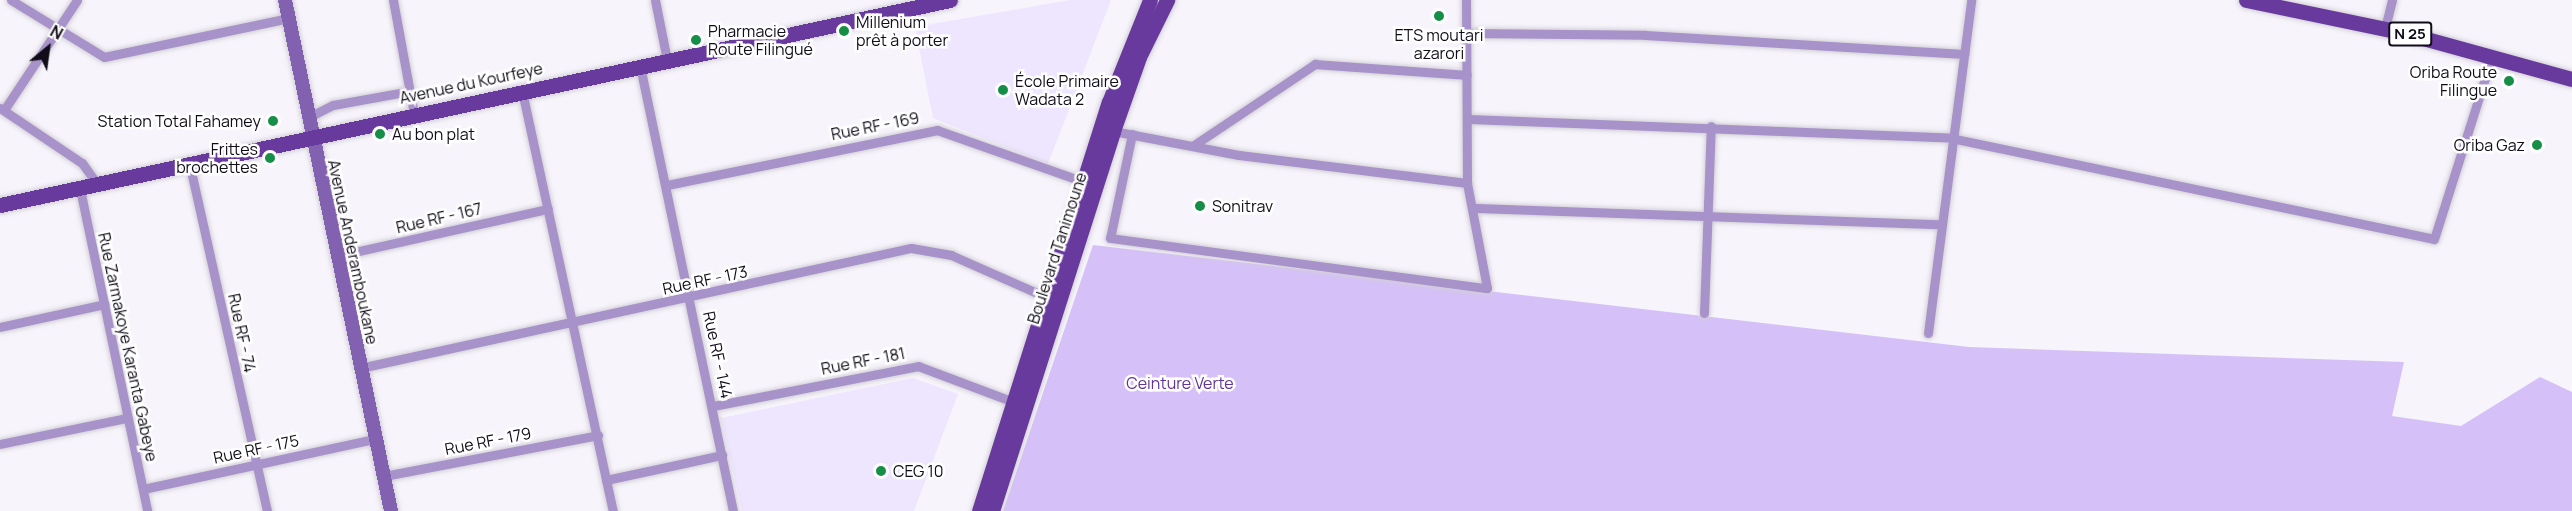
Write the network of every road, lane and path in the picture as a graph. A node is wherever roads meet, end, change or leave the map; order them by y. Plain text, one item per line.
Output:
1 (11, 0) edge
2 (76, 0) edge
3 (285, 0) edge
4 (393, 0) edge
5 (655, 0) edge
6 (950, 0) edge
7 (1150, 0) edge
8 (1167, 0) edge
9 (1466, 0) edge
10 (1971, 0) edge
11 (2246, 0) edge
12 (2392, 0) edge
13 (890, 6) edge
14 (288, 18) junction
15 (2385, 28) junction
16 (57, 29) junction
17 (1467, 33) junction
18 (1964, 54) junction
19 (2492, 56) junction
20 (667, 60) junction
21 (640, 66) junction
22 (1467, 75) junction
23 (2572, 79) edge
24 (410, 91) junction
25 (522, 91) junction
26 (2, 109) edge
27 (414, 114) junction
28 (309, 117) junction
29 (1467, 119) junction
30 (1711, 126) junction
31 (1113, 130) junction
32 (1132, 134) junction
33 (313, 135) junction
34 (1951, 138) junction
35 (1194, 145) junction
36 (189, 162) junction
37 (1084, 182) junction
38 (1467, 183) junction
39 (98, 185) junction
40 (667, 185) junction
41 (80, 189) junction
42 (0, 205) edge
43 (1474, 208) junction
44 (548, 209) junction
45 (1708, 216) junction
46 (1941, 224) junction
47 (337, 256) junction
48 (1048, 298) junction
49 (690, 299) junction
50 (105, 304) junction
51 (1704, 313) dead end
52 (572, 322) junction
53 (0, 327) edge
54 (1928, 333) dead end
55 (360, 368) junction
56 (1029, 375) junction
57 (1014, 402) junction
58 (713, 406) junction
59 (127, 418) junction
60 (598, 435) junction
61 (375, 439) junction
62 (0, 444) edge
63 (722, 455) junction
64 (256, 464) junction
65 (384, 476) junction
66 (606, 480) junction
67 (142, 489) junction
68 (147, 511) edge
69 (267, 511) edge
70 (391, 511) edge
71 (613, 511) edge
72 (733, 511) edge
73 (979, 511) edge
74 (992, 511) edge

1 - 16 street
2 - 16 street
3 - 14 street, Avenue Anderamboukane
4 - 24 street
5 - 20 street
6 - 13 main road, Avenue du Kourfeye
7 - 37 main road, Boulevard Tanimoune
8 - 31 main road, Boulevard Tanimoune
9 - 17 street
10 - 18 street
11 - 15 main road, N 25
12 - 15 street
13 - 20 main road, Avenue du Kourfeye
14 - 16 street
14 - 28 street, Avenue Anderamboukane
15 - 19 main road, N 25
16 - 26 street
17 - 18 street
17 - 22 street
18 - 34 street
19 - 23 main road, N 25
19 - 34 street
20 - 21 main road, Avenue du Kourfeye
21 - 25 main road, Avenue du Kourfeye
21 - 40 street, Rue RF - 144
22 - 29 street
22 - 35 street
24 - 27 street
24 - 28 street
25 - 27 main road, Avenue du Kourfeye
25 - 44 street
26 - 39 street
27 - 33 main road, Avenue du Kourfeye
28 - 33 street, Avenue Anderamboukane
29 - 30 street
29 - 38 street
30 - 34 street
30 - 45 street
31 - 32 street
31 - 56 main road, Boulevard Tanimoune
32 - 35 street
32 - 43 street
33 - 36 main road, Avenue du Kourfeye
33 - 47 street, Avenue Anderamboukane
34 - 46 street
35 - 38 street
36 - 39 main road, Avenue du Kourfeye
36 - 64 street, Rue RF - 74
37 - 40 street, Rue RF - 169
37 - 48 main road, Boulevard Tanimoune
38 - 43 street
39 - 41 main road, Avenue du Kourfeye
40 - 49 street, Rue RF - 144
41 - 42 main road, Avenue du Kourfeye
41 - 50 street, Rue Zarmakoye Karanta Gabeye
43 - 45 street
44 - 47 street, Rue RF - 167
44 - 52 street
45 - 46 street
45 - 51 street
46 - 54 street
47 - 55 street, Avenue Anderamboukane
48 - 49 street, Rue RF - 173
48 - 56 main road, Boulevard Tanimoune
49 - 52 street, Rue RF - 173
49 - 58 street, Rue RF - 144
50 - 53 street
50 - 59 street, Rue Zarmakoye Karanta Gabeye
52 - 55 street, Rue RF - 173
52 - 60 street
55 - 61 street, Avenue Anderamboukane
56 - 57 main road, Boulevard Tanimoune
56 - 74 main road, Boulevard Tanimoune
57 - 58 street, Rue RF - 181
57 - 73 main road, Boulevard Tanimoune
58 - 63 street, Rue RF - 144
59 - 62 street
59 - 67 street, Rue Zarmakoye Karanta Gabeye
60 - 65 street, Rue RF - 179
60 - 66 street
61 - 64 street, Rue RF - 175
61 - 65 street, Avenue Anderamboukane
63 - 66 street
63 - 72 street, Rue RF - 144
64 - 67 street, Rue RF - 175
64 - 69 street, Rue RF - 74
65 - 70 street, Avenue Anderamboukane
66 - 71 street
67 - 68 street, Rue Zarmakoye Karanta Gabeye

